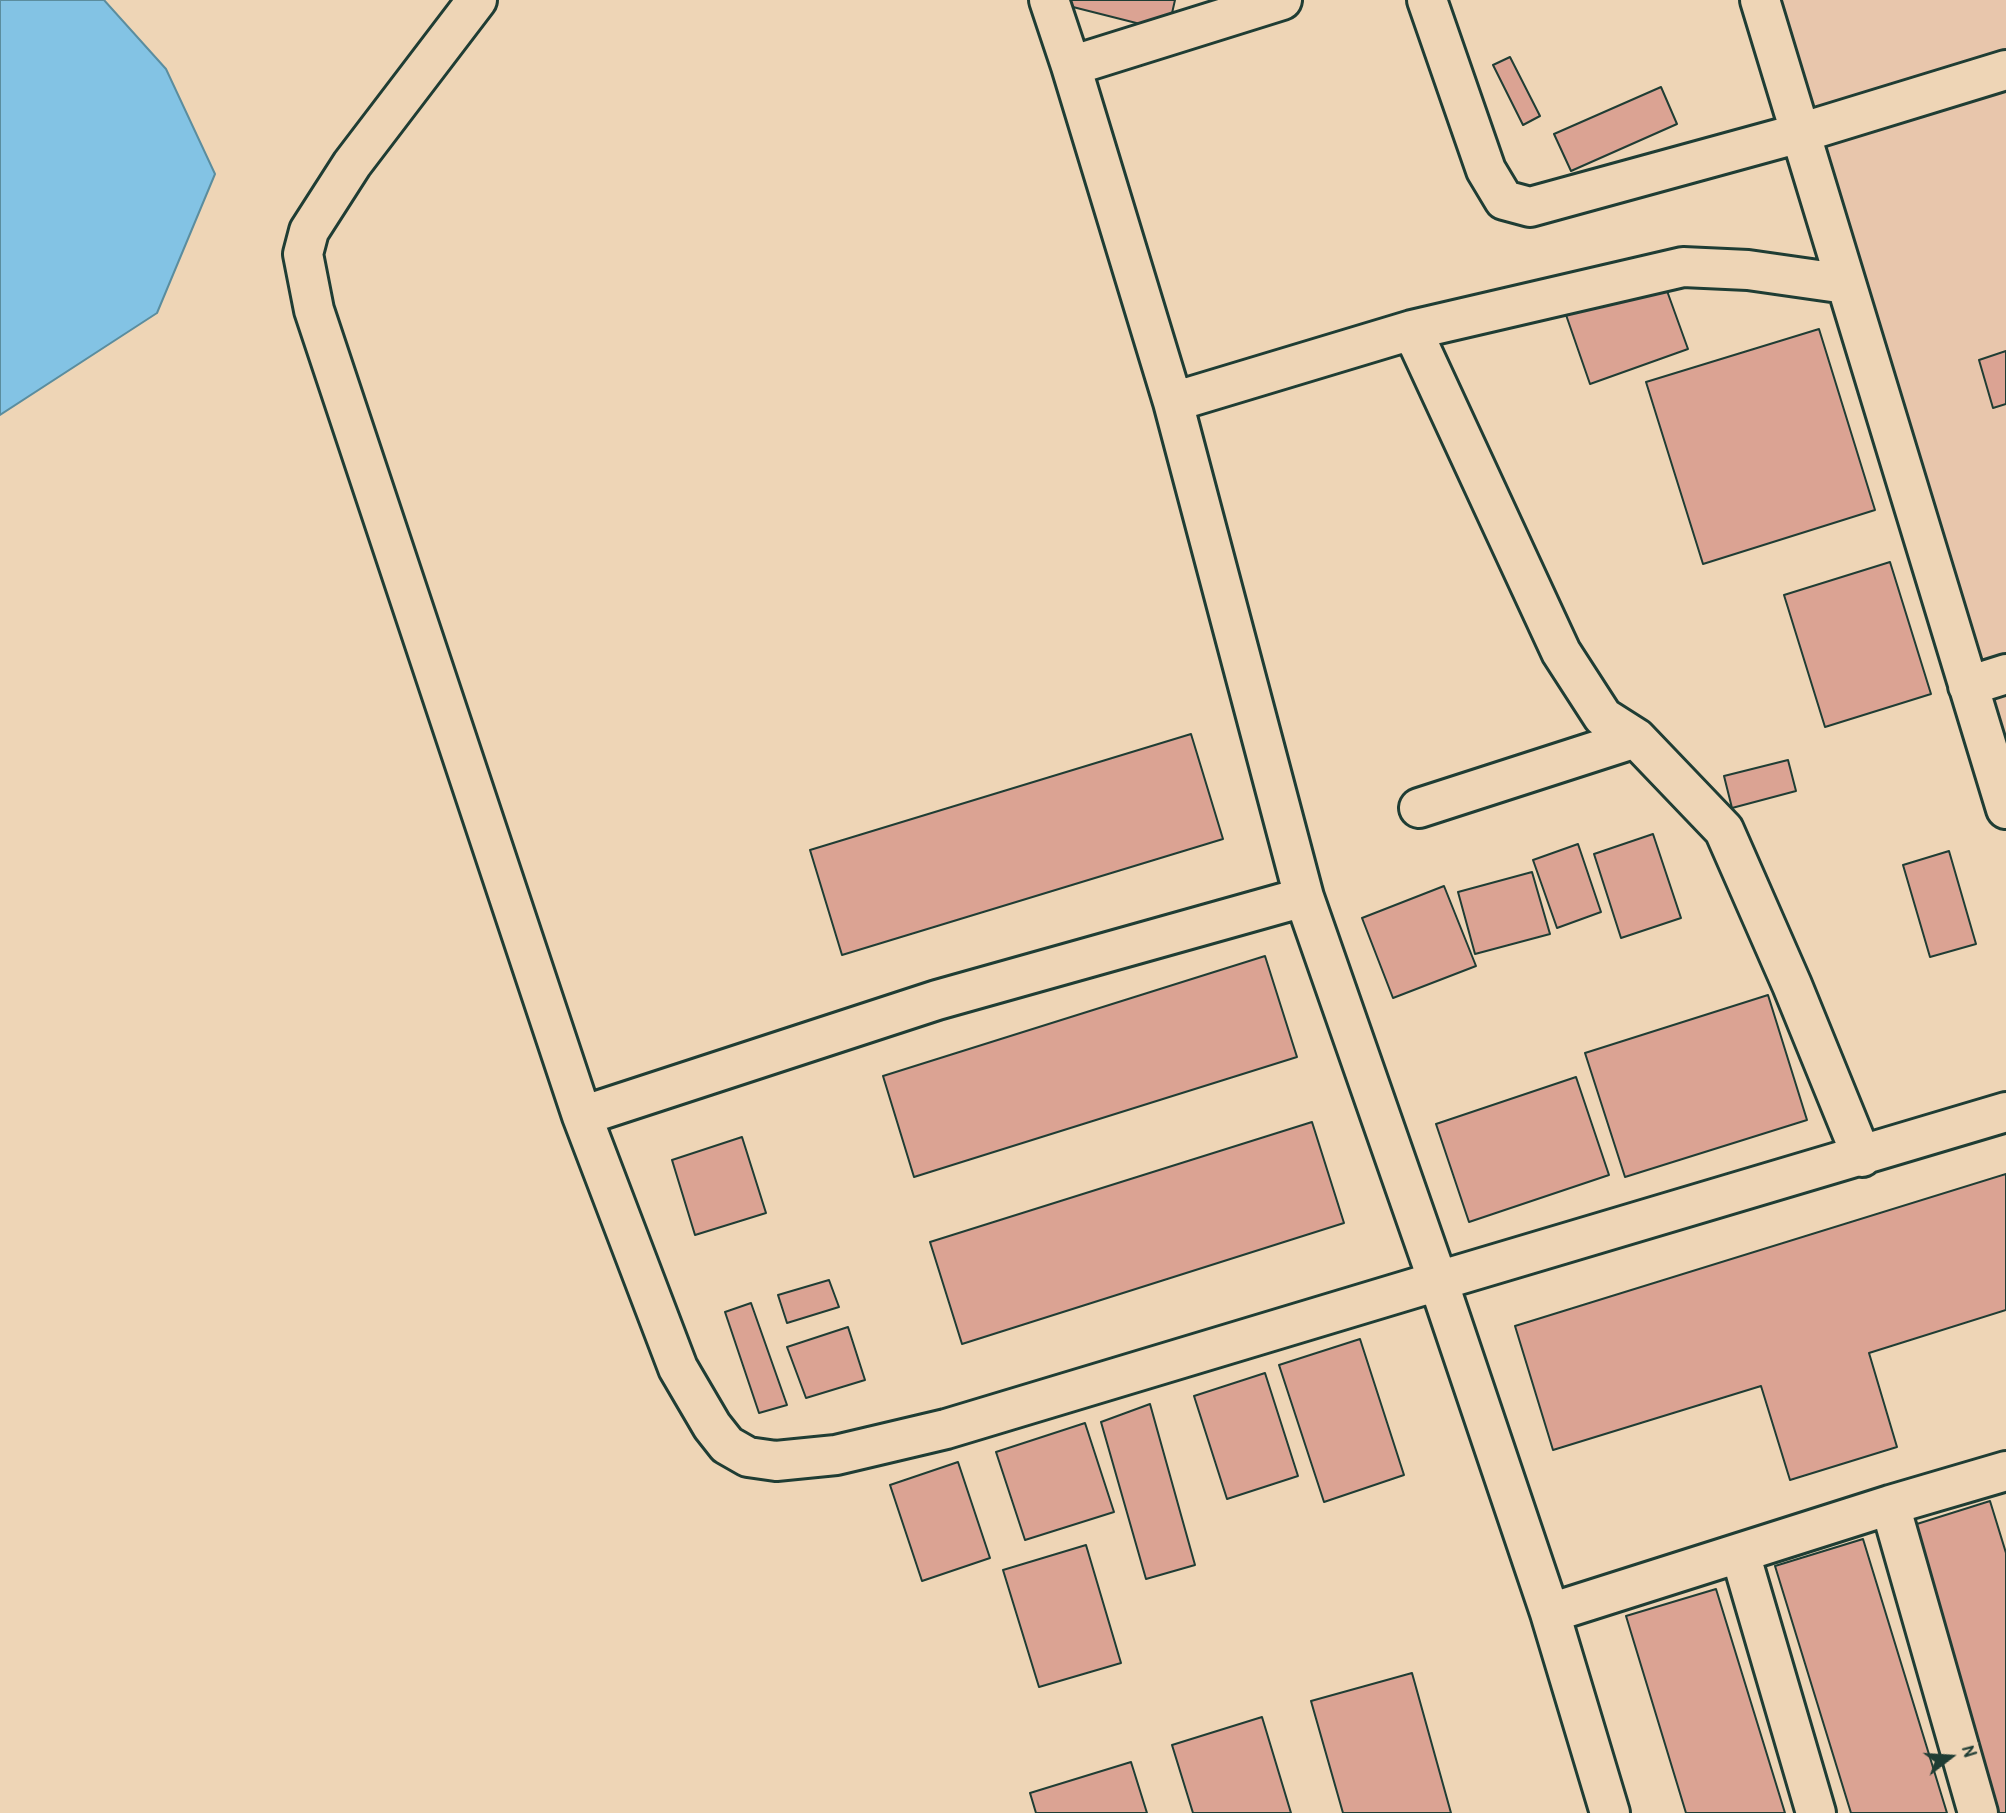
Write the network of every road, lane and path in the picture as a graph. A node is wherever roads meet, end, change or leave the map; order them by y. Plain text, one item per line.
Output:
1 (477, 0) edge
2 (1049, 0) edge
3 (1282, 0) edge
4 (1427, 0) edge
5 (1759, 0) edge
6 (1071, 66) junction
7 (2006, 70) edge
8 (1800, 133) junction
9 (1846, 284) junction
10 (1412, 330) junction
11 (1173, 402) junction
12 (2006, 674) edge
13 (1968, 686) junction
14 (1636, 738) junction
15 (1419, 808) dead end
16 (2006, 809) edge
17 (1304, 897) junction
18 (2006, 1112) edge
19 (582, 1116) junction
20 (1862, 1157) junction
21 (1438, 1281) junction
22 (2006, 1471) edge
23 (1890, 1505) junction
24 (1740, 1553) junction
25 (1550, 1613) junction
26 (1610, 1813) edge
27 (1816, 1813) edge
28 (1978, 1813) edge

1 - 19 lane
2 - 6 lane
3 - 6 lane
4 - 8 lane
5 - 8 lane
6 - 11 lane
7 - 8 lane
8 - 9 lane
9 - 10 lane
9 - 13 lane
10 - 11 lane
10 - 14 lane
11 - 17 lane
12 - 13 lane
13 - 16 lane
14 - 15 lane
14 - 20 lane
17 - 19 lane
17 - 21 lane
18 - 20 lane
19 - 21 lane
20 - 21 lane
21 - 25 lane
22 - 23 lane
23 - 24 lane
23 - 28 lane
24 - 25 lane
24 - 27 lane
25 - 26 lane

